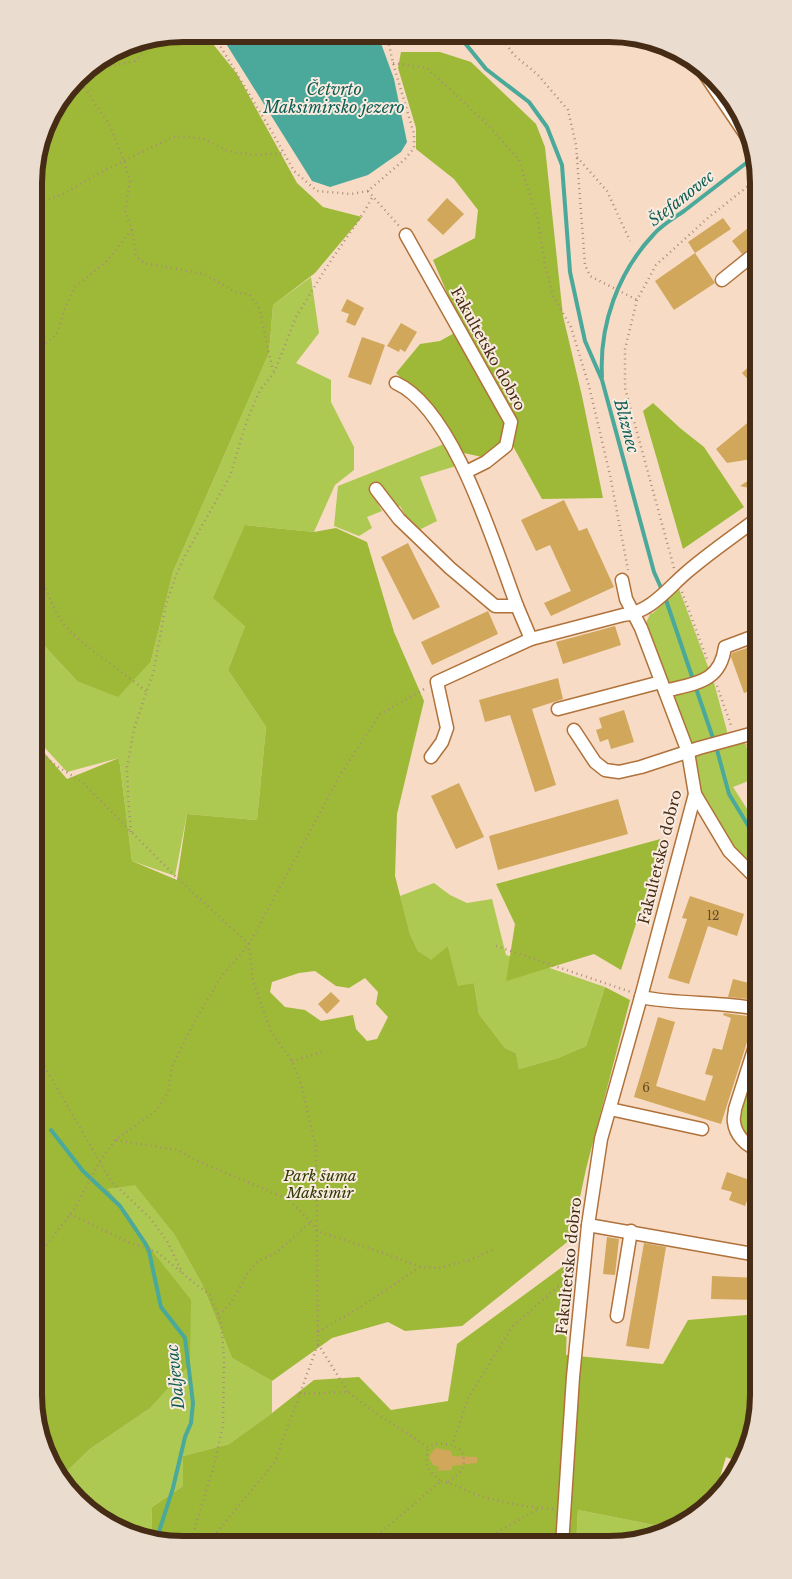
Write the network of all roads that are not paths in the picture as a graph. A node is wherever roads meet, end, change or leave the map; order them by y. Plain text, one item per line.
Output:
1 (406, 235) road end
2 (750, 257) edge
3 (722, 280) dead end
4 (396, 383) dead end
5 (466, 472) junction
6 (376, 489) dead end
7 (750, 525) edge
8 (622, 580) road end
9 (517, 606) junction
10 (634, 614) junction
11 (749, 638) dead end
12 (531, 639) junction
13 (663, 686) junction
14 (558, 708) dead end
15 (574, 730) dead end
16 (750, 734) edge
17 (694, 750) junction
18 (431, 757) dead end
19 (695, 794) junction
20 (749, 872) edge
21 (641, 997) junction
22 (749, 1007) edge
23 (749, 1064) edge
24 (610, 1109) junction
25 (702, 1129) dead end
26 (749, 1145) edge
27 (588, 1225) junction
28 (631, 1232) junction
29 (749, 1254) edge
30 (617, 1316) dead end
31 (563, 1536) edge

1 - 5 street, Fakultetsko dobro
2 - 3 street
4 - 5 street
5 - 9 street
6 - 9 street
7 - 10 street
8 - 10 street, Fakultetsko dobro
9 - 12 street
10 - 12 street
10 - 13 street, Fakultetsko dobro
11 - 13 street
12 - 18 street
13 - 14 street
13 - 17 street, Fakultetsko dobro
15 - 17 street
16 - 17 street
17 - 19 street, Fakultetsko dobro
19 - 20 street
19 - 21 street, Fakultetsko dobro
21 - 22 street
21 - 24 street, Fakultetsko dobro
23 - 26 street
24 - 25 street
24 - 27 street, Fakultetsko dobro
27 - 28 street
27 - 31 street, Fakultetsko dobro
28 - 29 street
28 - 30 street

